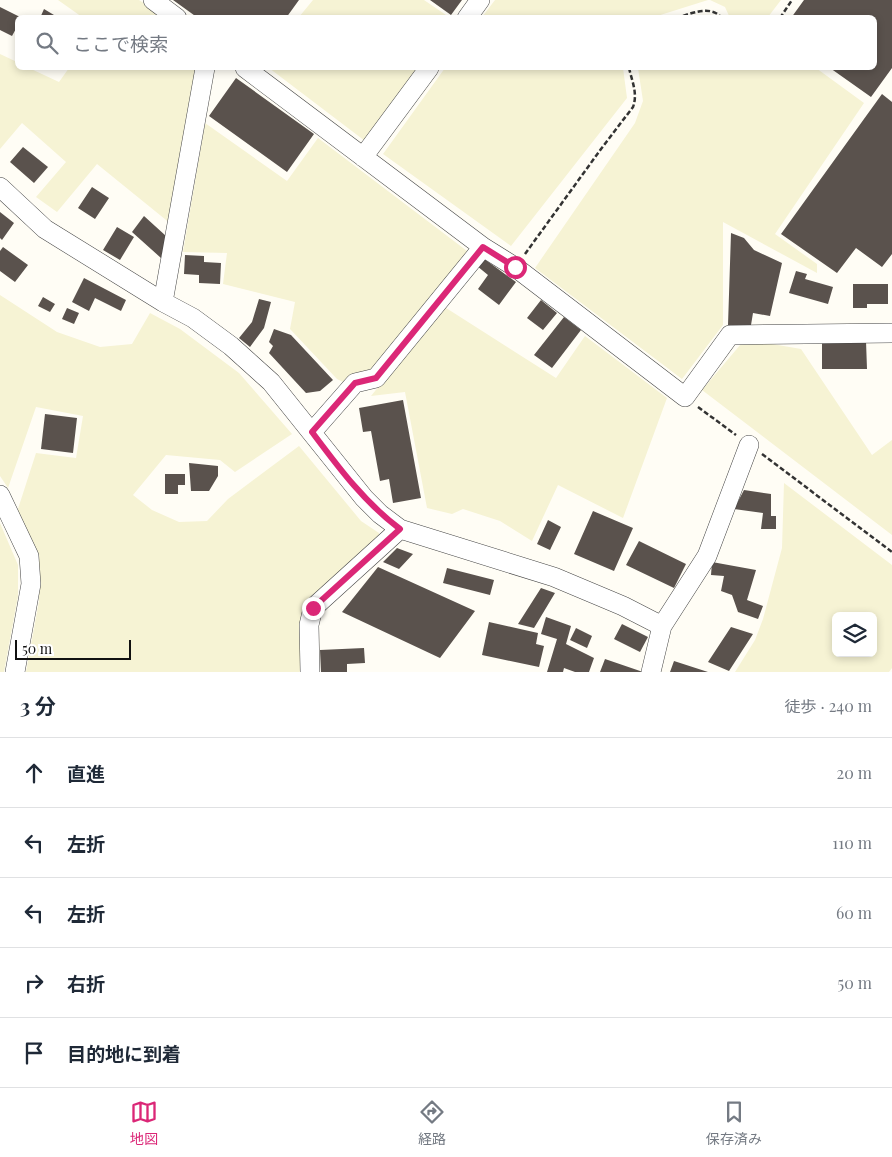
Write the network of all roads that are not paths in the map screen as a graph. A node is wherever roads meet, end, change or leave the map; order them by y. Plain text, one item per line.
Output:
1 (153, 0) edge
2 (480, 0) edge
3 (173, 15) edge
4 (469, 15) edge
5 (205, 70) edge
6 (248, 70) edge
7 (428, 70) edge
8 (363, 157) junction
9 (0, 187) edge
10 (483, 247) junction
11 (163, 302) junction
12 (892, 333) edge
13 (312, 432) junction
14 (749, 445) road end
15 (0, 495) edge
16 (400, 529) junction
17 (662, 626) junction
18 (15, 672) edge
19 (310, 672) edge
20 (651, 672) edge

1 - 3 street
2 - 4 street
5 - 11 street
6 - 8 street
7 - 8 street
8 - 10 street
9 - 11 street
10 - 12 street
10 - 13 street
11 - 13 street
13 - 16 street
14 - 17 street
15 - 18 street
16 - 17 street
16 - 19 street
17 - 20 street

